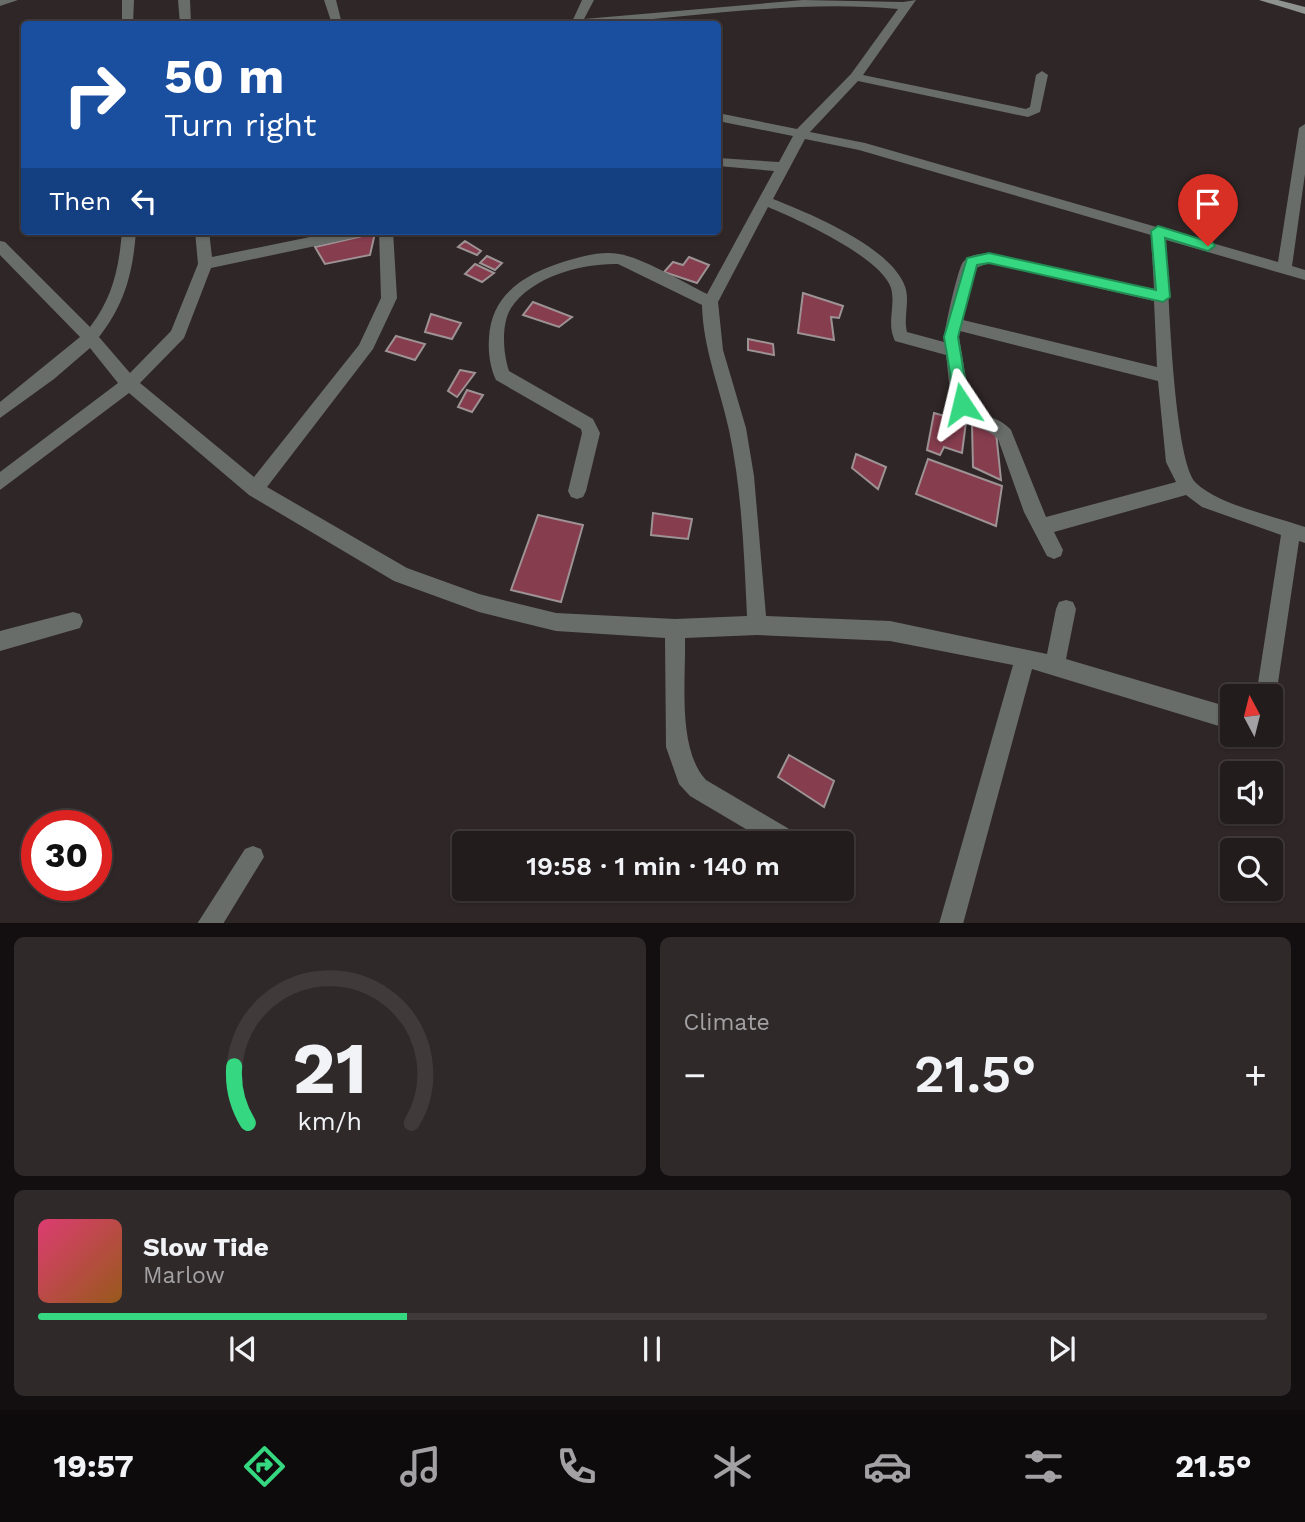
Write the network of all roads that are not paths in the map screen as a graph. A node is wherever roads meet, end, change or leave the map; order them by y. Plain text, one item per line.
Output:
1 (12, 0) edge
2 (128, 0) edge
3 (184, 0) edge
4 (330, 0) edge
5 (588, 0) edge
6 (660, 0) edge
7 (1265, 0) edge
8 (0, 3) edge
9 (908, 3) edge
10 (1305, 11) edge
11 (663, 15) junction
12 (128, 21) edge
13 (186, 21) edge
14 (336, 21) edge
15 (578, 21) edge
16 (605, 21) edge
17 (1042, 75) dead end
18 (855, 76) junction
19 (721, 118) edge
20 (1305, 128) edge
21 (802, 132) junction
22 (721, 162) edge
23 (781, 167) junction
24 (1302, 172) edge
25 (764, 200) junction
26 (1158, 231) junction
27 (128, 235) edge
28 (202, 235) edge
29 (344, 235) edge
30 (386, 235) edge
31 (0, 246) edge
32 (205, 264) junction
33 (1284, 269) junction
34 (1305, 275) edge
35 (1163, 297) junction
36 (710, 302) junction
37 (953, 323) junction
38 (92, 340) junction
39 (952, 350) junction
40 (1166, 376) junction
41 (129, 384) junction
42 (0, 411) edge
43 (0, 482) edge
44 (1188, 487) junction
45 (255, 489) junction
46 (577, 491) dead end
47 (1041, 527) junction
48 (1298, 533) edge
49 (1054, 550) dead end
50 (1066, 609) dead end
51 (73, 621) dead end
52 (757, 625) junction
53 (675, 629) junction
54 (0, 641) edge
55 (1025, 657) junction
56 (1055, 665) junction
57 (1268, 684) edge
58 (1220, 715) edge
59 (771, 831) edge
60 (253, 857) dead end
61 (209, 923) edge
62 (951, 923) edge

1 - 8 street
2 - 12 street
3 - 13 street
4 - 14 street
5 - 15 street
6 - 11 street
7 - 10 street
9 - 11 street
9 - 18 street
11 - 16 street
17 - 18 street
18 - 21 street
19 - 21 street
20 - 24 street
21 - 23 street
21 - 26 street
22 - 23 street
23 - 25 street
24 - 33 street
25 - 36 street
25 - 39 street
26 - 33 street
26 - 35 street
27 - 38 street
28 - 32 street
29 - 32 street
30 - 45 street
31 - 38 street
32 - 41 street
33 - 34 street
35 - 37 street
35 - 40 street
36 - 46 street
36 - 52 street
37 - 39 street
37 - 40 street
38 - 41 street
38 - 42 street
39 - 47 street
40 - 44 street
41 - 43 street
41 - 45 street
44 - 47 street
44 - 48 street
45 - 53 street
47 - 49 street
48 - 57 street
50 - 56 street
51 - 54 street
52 - 53 street
52 - 55 street
53 - 59 street
55 - 56 street
55 - 62 street
56 - 58 street
60 - 61 street

